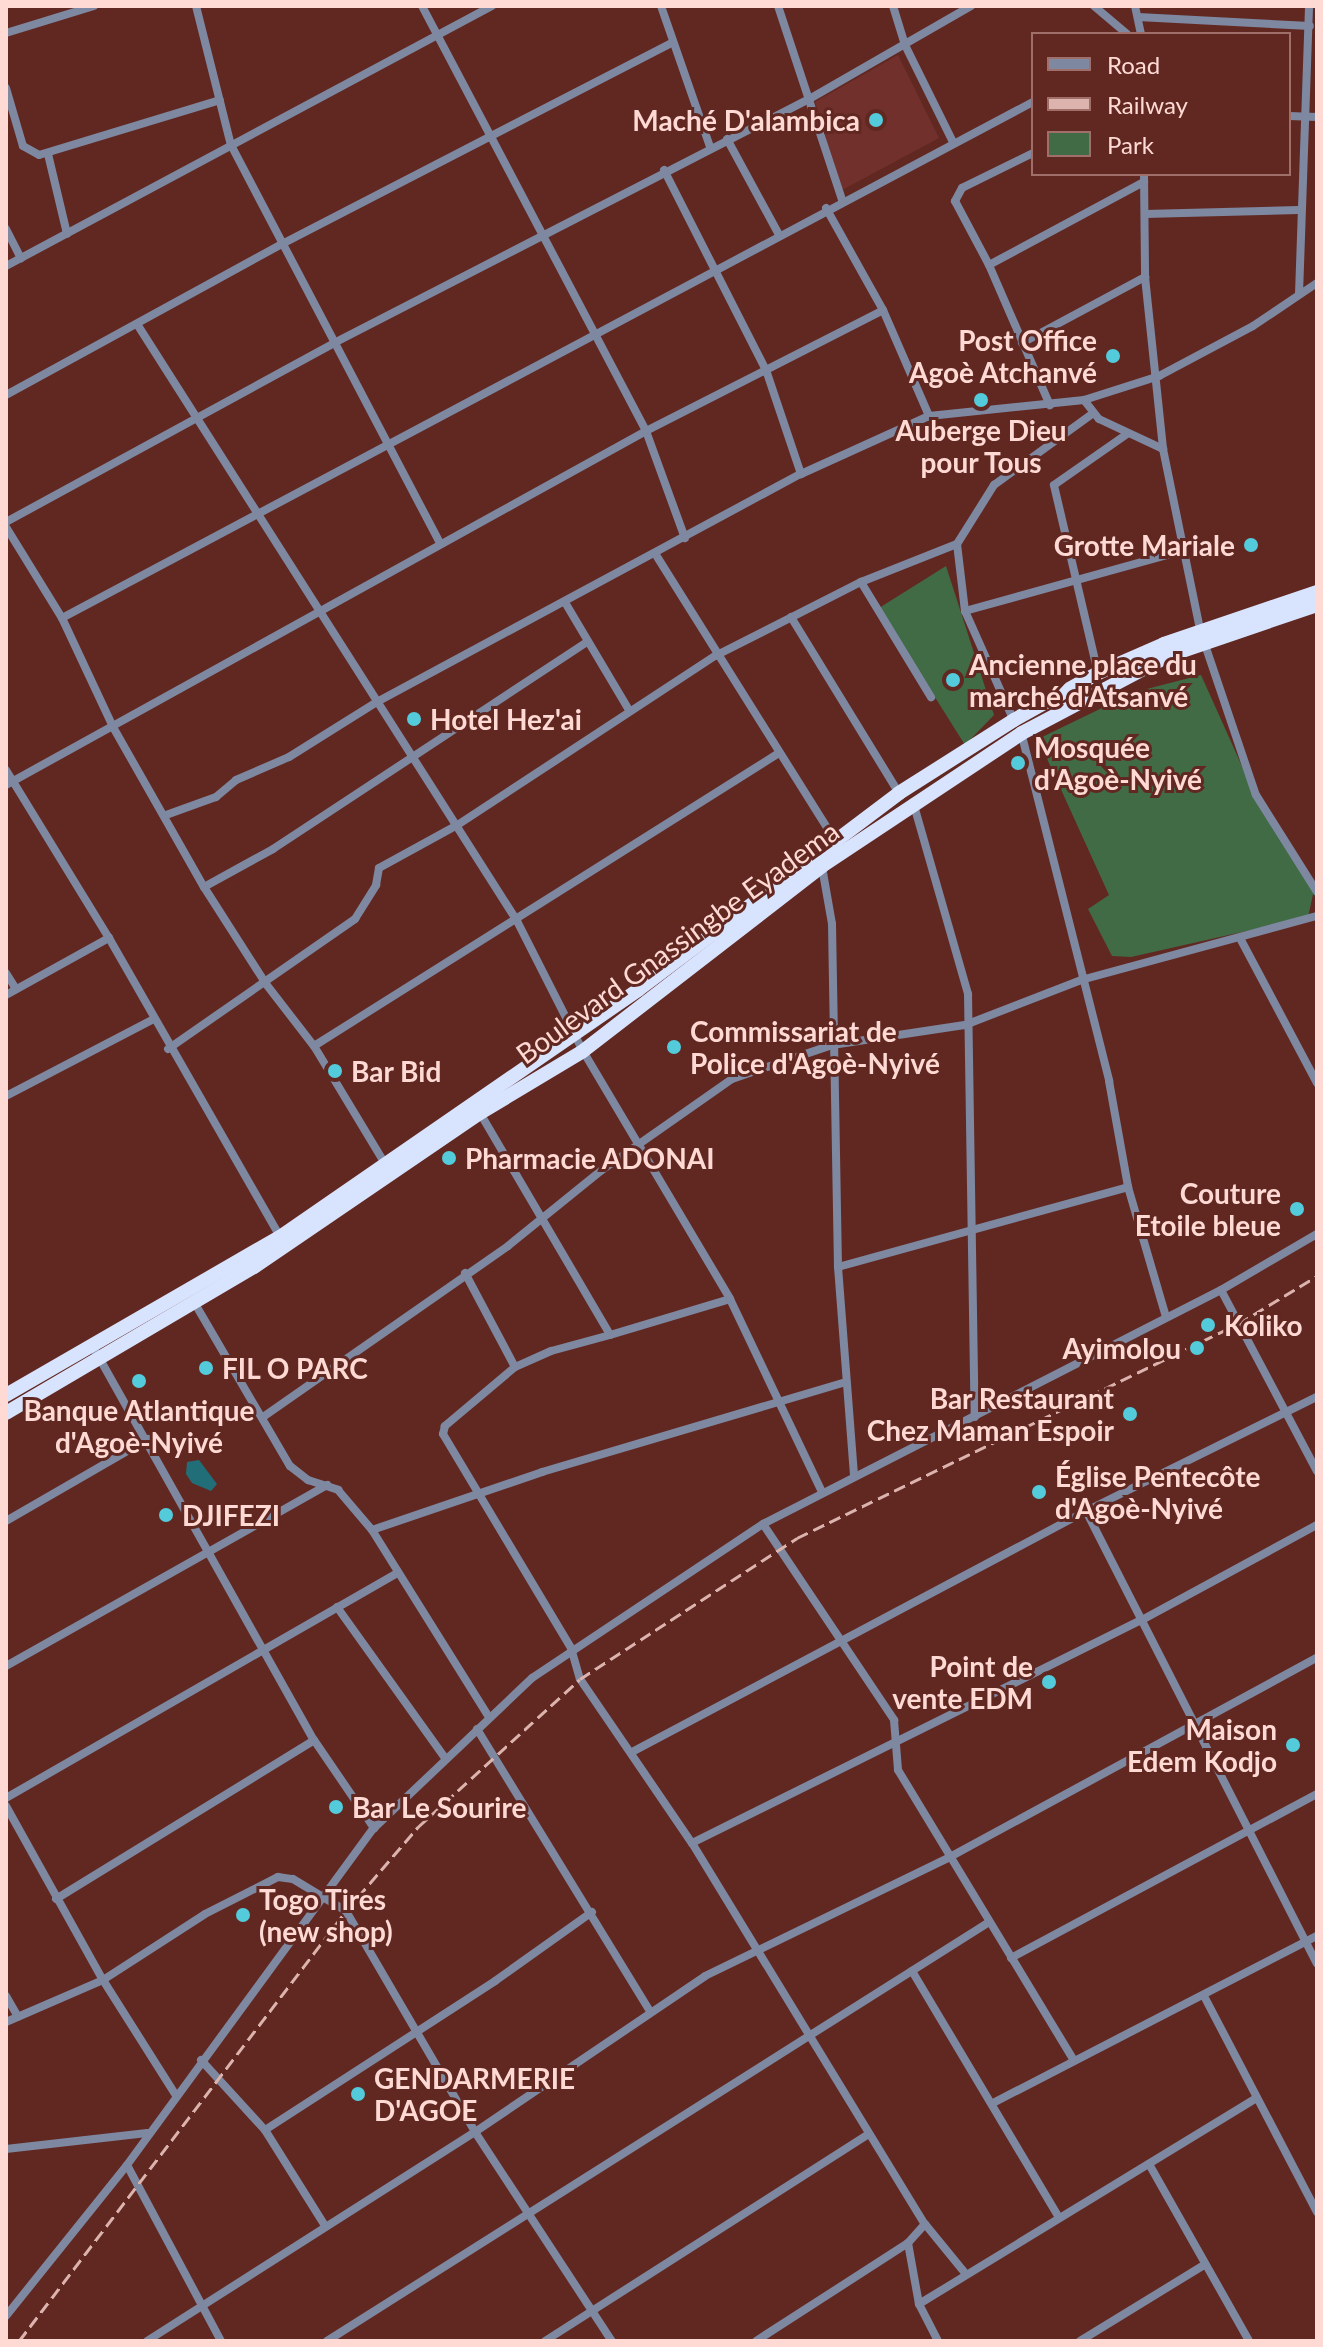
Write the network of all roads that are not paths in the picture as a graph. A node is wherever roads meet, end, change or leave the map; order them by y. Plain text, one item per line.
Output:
1 (94, 6) edge
2 (196, 6) edge
3 (422, 6) edge
4 (492, 6) edge
5 (661, 6) edge
6 (778, 6) edge
7 (893, 6) edge
8 (971, 6) edge
9 (1094, 6) edge
10 (1135, 6) edge
11 (1309, 6) edge
12 (1138, 17) junction
13 (1310, 26) junction
14 (1125, 32) edge
15 (1141, 32) edge
16 (6, 33) edge
17 (438, 35) junction
18 (673, 42) junction
19 (905, 45) junction
20 (6, 88) edge
21 (811, 98) junction
22 (220, 100) junction
23 (1031, 103) edge
24 (1291, 116) edge
25 (1307, 117) junction
26 (1317, 117) edge
27 (727, 139) junction
28 (492, 140) junction
29 (953, 142) junction
30 (231, 145) junction
31 (710, 147) junction
32 (48, 154) junction
33 (1031, 154) edge
34 (664, 170) junction
35 (1144, 178) edge
36 (842, 200) junction
37 (826, 208) junction
38 (1299, 210) junction
39 (1145, 214) junction
40 (6, 229) edge
41 (778, 233) junction
42 (67, 234) junction
43 (542, 236) junction
44 (282, 244) junction
45 (21, 258) junction
46 (989, 265) junction
47 (6, 266) edge
48 (717, 266) junction
49 (1145, 277) junction
50 (1317, 283) edge
51 (1299, 294) junction
52 (883, 310) junction
53 (137, 324) junction
54 (594, 334) junction
55 (334, 343) junction
56 (1022, 343) junction
57 (766, 370) junction
58 (1159, 376) junction
59 (6, 395) edge
60 (1084, 400) junction
61 (1050, 405) junction
62 (1092, 414) junction
63 (929, 416) junction
64 (195, 420) junction
65 (646, 431) junction
66 (1127, 434) junction
67 (387, 445) junction
68 (1163, 449) junction
69 (801, 474) junction
70 (256, 514) junction
71 (6, 525) edge
72 (685, 538) junction
73 (440, 543) junction
74 (957, 544) junction
75 (1182, 551) junction
76 (656, 555) junction
77 (1078, 579) junction
78 (861, 582) junction
79 (1317, 592) edge
80 (566, 604) junction
81 (1317, 605) edge
82 (319, 610) junction
83 (965, 611) junction
84 (791, 617) junction
85 (62, 618) junction
86 (1202, 636) junction
87 (588, 641) junction
88 (715, 656) junction
89 (1098, 673) junction
90 (931, 697) dead end
91 (375, 703) junction
92 (629, 710) junction
93 (113, 727) junction
94 (1018, 727) junction
95 (779, 753) junction
96 (414, 754) junction
97 (6, 770) edge
98 (16, 781) junction
99 (6, 785) edge
100 (899, 793) junction
101 (913, 802) junction
102 (166, 815) junction
103 (459, 824) junction
104 (838, 846) junction
105 (822, 866) junction
106 (204, 887) junction
107 (1317, 892) edge
108 (1317, 916) edge
109 (517, 921) junction
110 (109, 938) junction
111 (1241, 940) junction
112 (6, 973) edge
113 (1081, 980) junction
114 (266, 984) junction
115 (16, 989) junction
116 (6, 995) edge
117 (152, 1020) junction
118 (965, 1025) junction
119 (574, 1033) junction
120 (832, 1045) junction
121 (314, 1046) junction
122 (168, 1049) junction
123 (583, 1051) junction
124 (1317, 1083) edge
125 (6, 1096) edge
126 (480, 1113) junction
127 (639, 1147) junction
128 (387, 1168) junction
129 (1128, 1187) junction
130 (540, 1220) junction
131 (969, 1234) junction
132 (1317, 1234) edge
133 (280, 1237) junction
134 (838, 1267) junction
135 (465, 1273) junction
136 (1221, 1290) junction
137 (730, 1299) junction
138 (194, 1302) junction
139 (1166, 1317) junction
140 (610, 1335) junction
141 (96, 1351) junction
142 (515, 1367) junction
143 (846, 1382) junction
144 (6, 1395) edge
145 (1317, 1397) edge
146 (781, 1401) junction
147 (6, 1413) edge
148 (1285, 1414) junction
149 (263, 1417) junction
150 (975, 1417) junction
151 (148, 1439) junction
152 (1317, 1471) edge
153 (854, 1475) junction
154 (328, 1484) junction
155 (822, 1492) junction
156 (481, 1494) junction
157 (1086, 1511) junction
158 (6, 1521) edge
159 (763, 1524) junction
160 (1317, 1525) edge
161 (372, 1530) junction
162 (212, 1550) junction
163 (398, 1573) junction
164 (337, 1607) junction
165 (1140, 1621) junction
166 (841, 1643) junction
167 (263, 1647) junction
168 (571, 1648) junction
169 (1317, 1658) edge
170 (6, 1666) edge
171 (489, 1717) junction
172 (1195, 1724) junction
173 (477, 1729) junction
174 (314, 1740) junction
175 (895, 1745) junction
176 (632, 1752) junction
177 (446, 1759) junction
178 (1317, 1794) edge
179 (6, 1798) edge
180 (6, 1806) edge
181 (374, 1828) junction
182 (1249, 1829) junction
183 (692, 1843) junction
184 (948, 1858) junction
185 (324, 1898) junction
186 (56, 1899) junction
187 (592, 1912) junction
188 (989, 1922) junction
189 (1317, 1936) edge
190 (1305, 1942) junction
191 (757, 1948) junction
192 (1011, 1958) junction
193 (1317, 1964) edge
194 (912, 1971) junction
195 (103, 1980) junction
196 (6, 1996) edge
197 (1204, 1996) junction
198 (649, 2010) junction
199 (18, 2017) junction
200 (6, 2022) edge
201 (419, 2032) junction
202 (809, 2034) junction
203 (1073, 2059) junction
204 (201, 2060) junction
205 (175, 2094) junction
206 (1255, 2099) junction
207 (993, 2103) junction
208 (265, 2130) junction
209 (475, 2132) junction
210 (147, 2133) junction
211 (869, 2134) junction
212 (6, 2149) edge
213 (1149, 2164) junction
214 (127, 2165) junction
215 (1317, 2183) edge
216 (1305, 2189) junction
217 (1317, 2212) edge
218 (531, 2215) junction
219 (1059, 2218) junction
220 (324, 2224) junction
221 (925, 2224) junction
222 (908, 2243) junction
223 (1204, 2265) junction
224 (965, 2273) junction
225 (202, 2304) junction
226 (919, 2304) junction
227 (593, 2310) junction
228 (6, 2316) edge
229 (147, 2341) edge
230 (221, 2341) edge
231 (327, 2341) edge
232 (545, 2341) edge
233 (612, 2341) edge
234 (756, 2341) edge
235 (938, 2341) edge
236 (1080, 2341) edge
237 (1249, 2341) edge

1 - 16 street
2 - 22 street
3 - 17 street
4 - 17 street
5 - 18 street
6 - 21 street
7 - 19 street
8 - 19 street
9 - 14 street
10 - 12 street
11 - 13 street
12 - 13 street
12 - 15 street
13 - 25 street
17 - 28 street
17 - 30 street
18 - 28 street
18 - 31 street
19 - 21 street
19 - 29 street
20 - 32 street
21 - 27 street
21 - 36 street
22 - 30 street
22 - 32 street
23 - 29 street
24 - 25 street
25 - 26 street
25 - 38 street
27 - 31 street
27 - 41 street
28 - 43 street
28 - 44 street
29 - 36 street
30 - 42 street
30 - 44 street
31 - 34 street
32 - 42 street
33 - 46 street
34 - 43 street
34 - 48 street
35 - 39 street
35 - 46 street
36 - 37 street
37 - 41 street
37 - 52 street
38 - 39 street
38 - 51 street
39 - 49 street
40 - 45 street
41 - 48 street
42 - 45 street
43 - 54 street
43 - 55 street
44 - 53 street
44 - 55 street
45 - 47 street
46 - 56 street
48 - 54 street
48 - 57 street
49 - 56 street
49 - 58 street
50 - 51 street
51 - 58 street
52 - 57 street
52 - 63 street
53 - 59 street
53 - 64 street
54 - 65 street
54 - 67 street
55 - 64 street
55 - 67 street
56 - 61 street
57 - 65 street
57 - 69 street
58 - 60 street
58 - 68 street
60 - 61 street
60 - 62 street
61 - 63 street
62 - 66 street
62 - 74 street
63 - 69 street
64 - 70 street
64 - 71 street
65 - 72 street
65 - 73 street
66 - 68 street
66 - 77 street
67 - 70 street
67 - 73 street
68 - 75 street
69 - 72 street
70 - 82 street
70 - 85 street
71 - 85 street
72 - 76 street
73 - 82 street
74 - 78 street
74 - 83 street
75 - 77 street
75 - 86 street
76 - 80 street
76 - 88 street
77 - 83 street
77 - 89 street
78 - 84 street
78 - 90 street
79 - 86 highway, Boulevard Gnassingbe Eyadema
80 - 87 street
80 - 91 street
81 - 86 highway, Boulevard Gnassingbe Eyadema
82 - 91 street
82 - 93 street
83 - 94 street
84 - 88 street
84 - 100 street
85 - 93 street
86 - 89 highway, Boulevard Gnassingbe Eyadema
86 - 94 highway, Boulevard Gnassingbe Eyadema
86 - 107 street
87 - 92 street
87 - 96 street
88 - 92 street
88 - 95 street
89 - 94 highway, Boulevard Gnassingbe Eyadema
91 - 96 street
91 - 102 street
92 - 103 street
93 - 98 street
93 - 102 street
94 - 100 highway, Boulevard Gnassingbe Eyadema
94 - 101 highway, Boulevard Gnassingbe Eyadema
94 - 113 street
95 - 104 street
95 - 109 street
96 - 103 street
96 - 106 street
97 - 98 street
98 - 99 street
98 - 110 street
100 - 104 highway, Boulevard Gnassingbe Eyadema
101 - 104 highway, Boulevard Gnassingbe Eyadema
101 - 118 street
102 - 106 street
103 - 109 street
103 - 114 street
104 - 105 highway, Boulevard Gnassingbe Eyadema
104 - 119 highway, Boulevard Gnassingbe Eyadema
105 - 120 street
105 - 123 highway, Boulevard Gnassingbe Eyadema
106 - 114 street
108 - 111 street
109 - 119 street
109 - 121 street
110 - 115 street
110 - 117 street
111 - 113 street
111 - 124 street
112 - 115 street
113 - 118 street
113 - 129 street
114 - 121 street
114 - 122 street
115 - 116 street
117 - 122 street
117 - 125 street
118 - 120 street
118 - 131 street
119 - 123 street
119 - 128 highway, Boulevard Gnassingbe Eyadema
120 - 127 street
120 - 134 street
121 - 128 street
122 - 133 street
123 - 126 highway, Boulevard Gnassingbe Eyadema
123 - 127 street
126 - 128 highway, Boulevard Gnassingbe Eyadema
126 - 130 street
127 - 130 street
127 - 137 street
128 - 133 highway, Boulevard Gnassingbe Eyadema
128 - 138 highway, Boulevard Gnassingbe Eyadema
129 - 131 street
129 - 139 street
130 - 135 street
130 - 140 street
131 - 134 street
131 - 150 street
132 - 136 street
133 - 141 highway, Boulevard Gnassingbe Eyadema
134 - 143 street
135 - 142 street
135 - 149 street
136 - 139 street
136 - 148 street
137 - 140 street
137 - 146 street
138 - 141 highway, Boulevard Gnassingbe Eyadema
138 - 149 street
139 - 150 street
140 - 142 street
141 - 144 highway, Boulevard Gnassingbe Eyadema
141 - 147 highway, Boulevard Gnassingbe Eyadema
141 - 151 street
142 - 156 street
143 - 146 street
143 - 153 street
145 - 148 street
146 - 155 street
146 - 156 street
148 - 152 street
148 - 157 street
149 - 154 street
150 - 153 street
151 - 158 street
151 - 162 street
153 - 155 street
154 - 161 street
154 - 162 street
155 - 159 street
156 - 161 street
156 - 168 street
157 - 165 street
157 - 166 street
159 - 166 street
159 - 168 street
160 - 165 street
161 - 163 street
162 - 167 street
162 - 170 street
163 - 164 street
163 - 171 street
164 - 167 street
164 - 177 street
165 - 172 street
165 - 175 street
166 - 175 street
166 - 176 street
167 - 174 street
167 - 179 street
168 - 171 street
168 - 176 street
169 - 172 street
171 - 173 street
172 - 182 street
172 - 184 street
173 - 177 street
173 - 187 street
174 - 181 street
174 - 186 street
175 - 183 street
175 - 184 street
176 - 183 street
177 - 181 street
178 - 182 street
180 - 186 street
181 - 185 street
182 - 190 street
182 - 192 street
183 - 191 street
184 - 188 street
184 - 191 street
185 - 195 street
185 - 201 street
185 - 204 street
186 - 195 street
187 - 198 street
187 - 201 street
188 - 192 street
188 - 194 street
189 - 190 street
190 - 193 street
190 - 197 street
191 - 198 street
191 - 202 street
192 - 203 street
194 - 202 street
194 - 207 street
195 - 199 street
195 - 205 street
196 - 199 street
197 - 203 street
197 - 206 street
198 - 209 street
199 - 200 street
201 - 208 street
201 - 209 street
202 - 211 street
202 - 218 street
203 - 207 street
204 - 205 street
204 - 208 street
205 - 210 street
206 - 213 street
206 - 216 street
207 - 219 street
208 - 220 street
209 - 218 street
209 - 220 street
210 - 212 street
210 - 214 street
211 - 221 street
211 - 227 street
213 - 219 street
213 - 223 street
214 - 225 street
214 - 228 street
215 - 216 street
216 - 217 street
218 - 227 street
218 - 231 street
219 - 224 street
220 - 225 street
221 - 222 street
221 - 224 street
222 - 226 street
222 - 234 street
223 - 236 street
223 - 237 street
224 - 226 street
225 - 229 street
225 - 230 street
226 - 235 street
227 - 232 street
227 - 233 street

